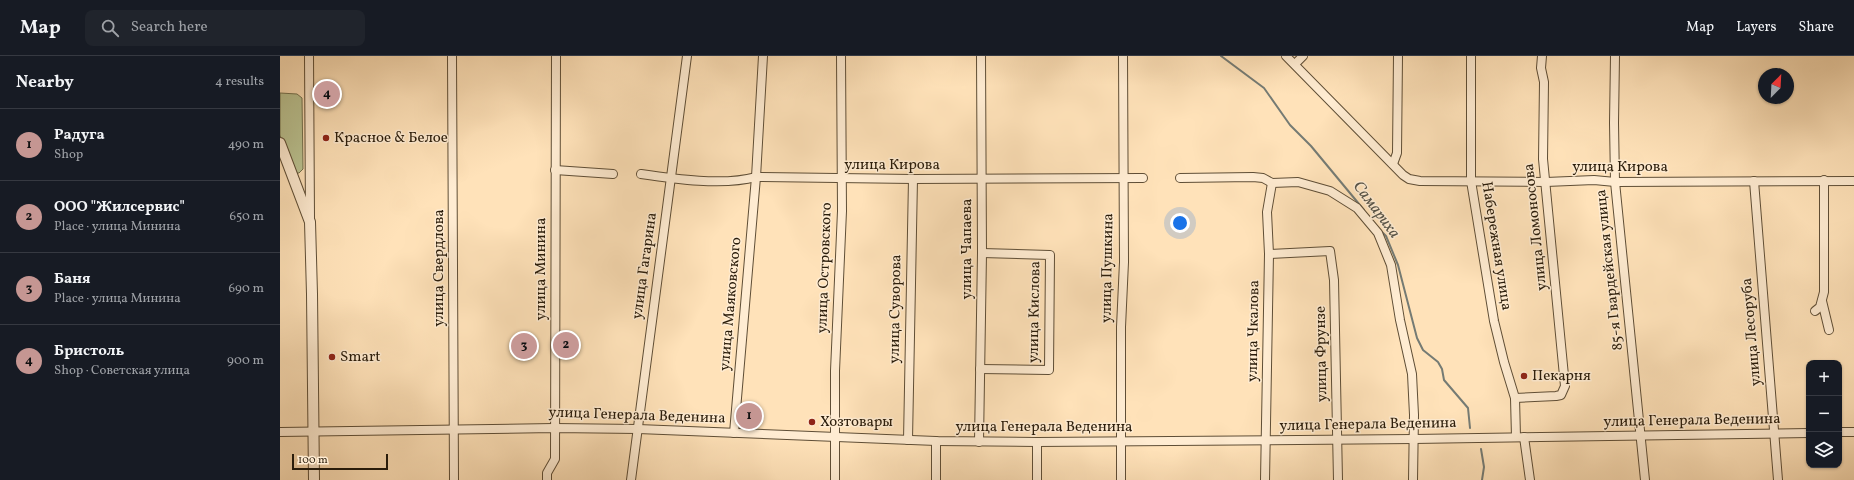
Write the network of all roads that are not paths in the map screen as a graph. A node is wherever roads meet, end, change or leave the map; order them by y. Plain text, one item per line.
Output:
1 (309, 56) edge
2 (452, 56) edge
3 (556, 56) edge
4 (687, 56) edge
5 (763, 56) edge
6 (841, 56) edge
7 (981, 56) edge
8 (1123, 56) edge
9 (1286, 56) edge
10 (1303, 56) edge
11 (1398, 56) edge
12 (1471, 56) edge
13 (1542, 56) edge
14 (1615, 56) edge
15 (1295, 64) junction
16 (280, 143) edge
17 (1393, 164) junction
18 (555, 170) junction
19 (613, 174) dead end
20 (642, 174) dead end
21 (756, 177) junction
22 (841, 178) junction
23 (981, 178) junction
24 (1124, 178) junction
25 (1143, 178) dead end
26 (1180, 178) dead end
27 (671, 179) junction
28 (913, 179) junction
29 (1824, 180) junction
30 (1854, 180) edge
31 (1471, 181) junction
32 (1754, 181) junction
33 (1546, 182) junction
34 (1615, 182) junction
35 (1272, 183) junction
36 (310, 222) junction
37 (982, 253) junction
38 (1269, 254) junction
39 (1822, 301) junction
40 (1815, 310) dead end
41 (1829, 330) dead end
42 (980, 369) junction
43 (1515, 398) junction
44 (454, 428) junction
45 (554, 428) junction
46 (638, 429) junction
47 (313, 431) junction
48 (280, 432) edge
49 (1842, 432) edge
50 (1854, 432) edge
51 (734, 433) junction
52 (1806, 433) edge
53 (1774, 435) junction
54 (835, 437) junction
55 (1520, 437) junction
56 (1641, 437) junction
57 (1414, 439) junction
58 (908, 440) junction
59 (1122, 440) junction
60 (1265, 440) junction
61 (1338, 440) junction
62 (936, 441) junction
63 (979, 442) junction
64 (1037, 442) junction
65 (314, 480) edge
66 (454, 480) edge
67 (547, 480) edge
68 (631, 480) edge
69 (835, 480) edge
70 (936, 480) edge
71 (1037, 480) edge
72 (1121, 480) edge
73 (1265, 480) edge
74 (1338, 480) edge
75 (1413, 480) edge
76 (1530, 480) edge
77 (1645, 480) edge
78 (1778, 480) edge

1 - 36 street
2 - 44 street, улица Свердлова
3 - 18 street, улица Минина
4 - 27 street, улица Гагарина
5 - 21 street, улица Маяковского
6 - 22 street, улица Островского
7 - 23 street, улица Чапаева
8 - 24 street, улица Пушкина
9 - 15 street, улица Кирова
10 - 15 street
11 - 17 street
12 - 31 street, Набережная улица
13 - 33 street, улица Ломоносова
14 - 34 street, 85-я Гвардейская улица
15 - 17 street, улица Кирова
16 - 36 street
17 - 31 street, улица Кирова
18 - 19 street
18 - 45 street, улица Минина
20 - 27 street, улица Кирова
21 - 22 street, улица Кирова
21 - 27 street, улица Кирова
21 - 51 street, улица Маяковского
22 - 28 street, улица Кирова
22 - 54 street, улица Островского
23 - 24 street, улица Кирова
23 - 28 street, улица Кирова
23 - 37 street, улица Чапаева
24 - 25 street, улица Кирова
24 - 59 street, улица Пушкина
26 - 35 street
27 - 46 street, улица Гагарина
28 - 58 street, улица Суворова
29 - 30 street, улица Кирова
29 - 32 street, улица Кирова
29 - 39 street
31 - 33 street, улица Кирова
31 - 43 street, Набережная улица
32 - 34 street, улица Кирова
32 - 53 street, улица Лесоруба
33 - 34 street, улица Кирова
33 - 43 street, улица Ломоносова
34 - 56 street, 85-я Гвардейская улица
35 - 38 street, улица Чкалова
35 - 57 street
36 - 47 street
37 - 42 street, улица Чапаева
37 - 42 street, улица Кислова
38 - 60 street, улица Чкалова
38 - 61 street, улица Фрунзе
39 - 40 street
39 - 41 street
42 - 63 street, улица Чапаева
43 - 55 street, Набережная улица
44 - 45 street, улица Генерала Веденина
44 - 47 street, улица Генерала Веденина
44 - 66 street, улица Свердлова
45 - 46 street, улица Генерала Веденина
45 - 67 street, улица Минина
46 - 51 street, улица Генерала Веденина
46 - 68 street, улица Гагарина
47 - 48 street, улица Генерала Веденина
47 - 65 street
49 - 50 street
51 - 54 street, улица Генерала Веденина
52 - 53 street, улица Генерала Веденина
53 - 56 street, улица Генерала Веденина
53 - 78 street, улица Лесоруба
54 - 58 street, улица Генерала Веденина
54 - 69 street, улица Островского
55 - 56 street, улица Генерала Веденина
55 - 57 street, улица Генерала Веденина
55 - 76 street, Набережная улица
56 - 77 street, 85-я Гвардейская улица
57 - 61 street, улица Генерала Веденина
57 - 75 street
58 - 62 street, улица Генерала Веденина
59 - 60 street, улица Генерала Веденина
59 - 64 street, улица Генерала Веденина
59 - 72 street, улица Пушкина
60 - 61 street, улица Генерала Веденина
60 - 73 street, улица Чкалова
61 - 74 street, улица Фрунзе
62 - 63 street, улица Генерала Веденина
62 - 70 street
63 - 64 street, улица Генерала Веденина
64 - 71 street

